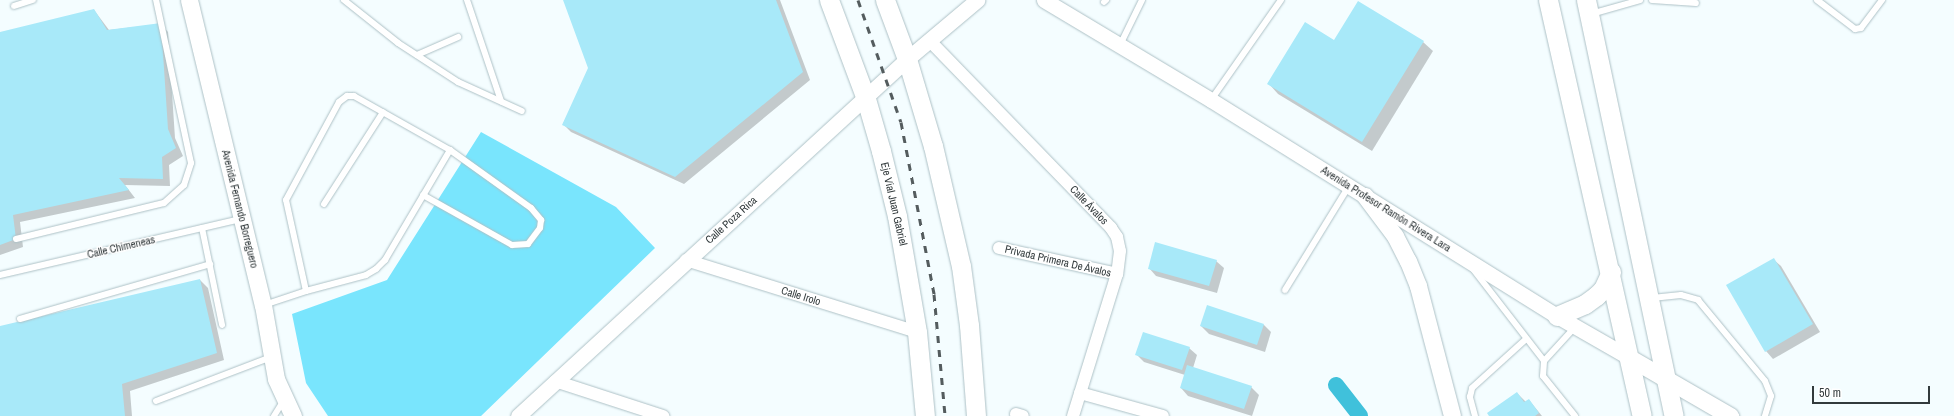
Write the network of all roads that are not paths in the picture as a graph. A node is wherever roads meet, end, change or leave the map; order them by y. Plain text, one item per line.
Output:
1 (33, 0) edge
2 (156, 0) edge
3 (189, 0) edge
4 (344, 0) edge
5 (466, 0) edge
6 (829, 0) edge
7 (885, 0) edge
8 (977, 0) edge
9 (1044, 0) edge
10 (1142, 0) edge
11 (1281, 0) edge
12 (1548, 0) edge
13 (1640, 0) edge
14 (1652, 0) edge
15 (1817, 0) edge
16 (1882, 0) edge
17 (1696, 3) dead end
18 (14, 6) dead end
19 (1588, 7) edge
20 (458, 37) dead end
21 (929, 40) junction
22 (1120, 46) junction
23 (417, 55) junction
24 (907, 59) junction
25 (866, 99) junction
26 (1211, 100) junction
27 (501, 101) junction
28 (522, 111) dead end
29 (383, 112) junction
30 (450, 150) junction
31 (1349, 186) junction
32 (423, 195) junction
33 (1365, 196) junction
34 (324, 204) dead end
35 (242, 219) junction
36 (202, 228) junction
37 (16, 239) dead end
38 (999, 248) dead end
39 (1465, 258) junction
40 (686, 260) junction
41 (210, 264) junction
42 (1611, 272) junction
43 (1117, 274) junction
44 (0, 276) edge
45 (1285, 290) dead end
46 (306, 291) junction
47 (1648, 299) junction
48 (263, 305) junction
49 (1557, 316) junction
50 (20, 319) dead end
51 (222, 325) dead end
52 (1575, 326) junction
53 (917, 332) junction
54 (1526, 340) junction
55 (271, 357) junction
56 (1630, 358) junction
57 (1544, 361) junction
58 (1666, 378) junction
59 (555, 381) junction
60 (1080, 393) junction
61 (156, 401) dead end
62 (283, 413) edge
63 (518, 416) edge
64 (663, 416) edge
65 (926, 416) edge
66 (976, 416) edge
67 (1073, 416) edge
68 (1163, 416) edge
69 (1452, 416) edge
70 (1475, 416) edge
71 (1575, 416) edge
72 (1642, 416) edge
73 (1674, 416) edge
74 (1730, 416) edge
75 (1765, 416) edge

1 - 18 lane
2 - 37 lane
3 - 35 main road, Avenida Fernando Borreguero
4 - 23 lane
5 - 27 lane
6 - 25 main road, Eje Vial Juan Gabriel
7 - 24 main road
8 - 21 street
9 - 22 street, Avenida Profesor Ramón Rivera Lara
10 - 22 lane
11 - 26 lane
12 - 42 main road
13 - 19 lane
14 - 17 lane
15 - 16 lane
19 - 47 main road
20 - 23 lane
21 - 24 street
21 - 43 street, Calle Ávalos
22 - 26 street, Avenida Profesor Ramón Rivera Lara
23 - 27 lane
24 - 25 street, Calle Poza Rica
24 - 66 main road
25 - 40 street, Calle Poza Rica
25 - 53 main road, Eje Vial Juan Gabriel
26 - 31 street, Avenida Profesor Ramón Rivera Lara
27 - 28 lane
29 - 30 lane
29 - 34 lane
29 - 46 lane
30 - 32 lane
30 - 32 lane
31 - 33 street, Avenida Profesor Ramón Rivera Lara
31 - 45 lane
32 - 46 lane
33 - 39 street, Avenida Profesor Ramón Rivera Lara
33 - 69 main road
35 - 36 lane, Calle Chimeneas
35 - 48 main road, Avenida Fernando Borreguero
36 - 41 lane
36 - 44 lane, Calle Chimeneas
38 - 43 street, Privada Primera De Ávalos
39 - 49 street, Avenida Profesor Ramón Rivera Lara
39 - 54 lane
40 - 53 street, Calle Irolo
40 - 59 street, Calle Poza Rica
41 - 50 lane
41 - 51 lane
42 - 49 main road
42 - 56 main road
43 - 60 street, Calle Ávalos
46 - 48 lane
47 - 58 main road
47 - 75 lane
48 - 55 main road, Avenida Fernando Borreguero
49 - 52 street, Avenida Profesor Ramón Rivera Lara
52 - 56 street, Avenida Profesor Ramón Rivera Lara
52 - 57 lane
53 - 65 main road, Eje Vial Juan Gabriel
54 - 57 lane
54 - 70 lane
55 - 61 lane
55 - 62 main road, Avenida Fernando Borreguero
56 - 58 main road, Avenida Profesor Ramón Rivera Lara
56 - 72 main road
57 - 71 lane
58 - 73 main road
58 - 74 main road, Avenida Profesor Ramón Rivera Lara
59 - 63 street, Calle Poza Rica
59 - 64 street
60 - 67 street, Calle Ávalos
60 - 68 street

